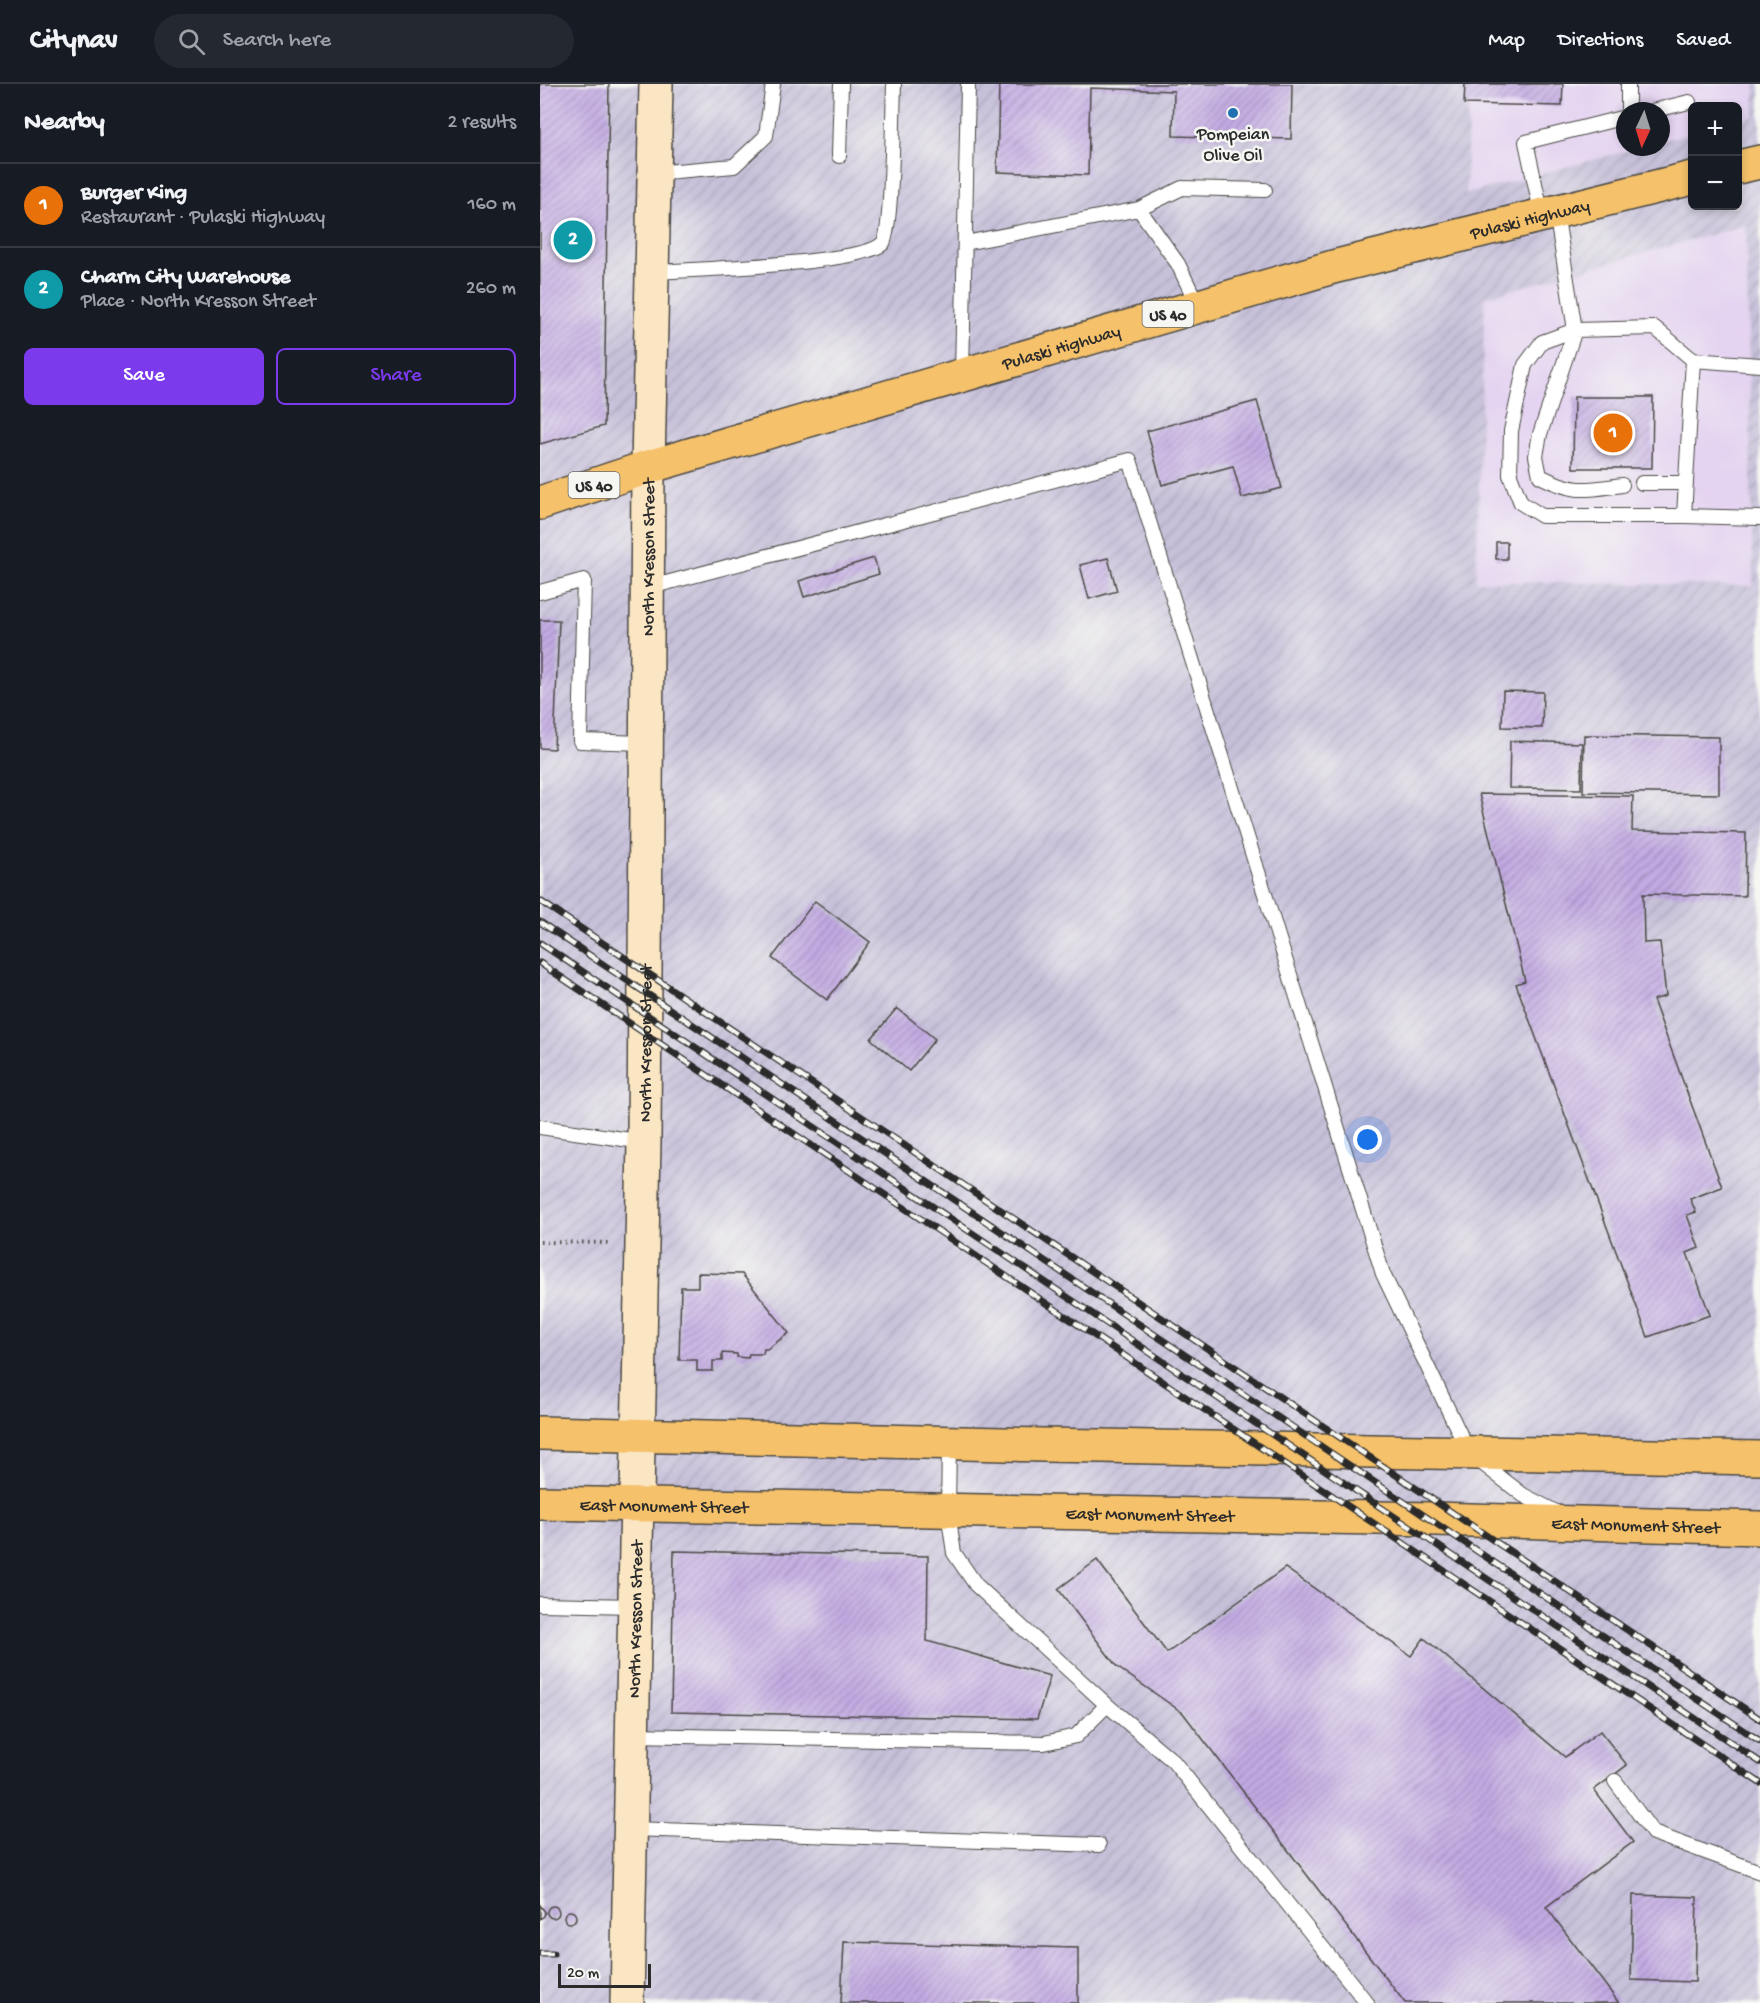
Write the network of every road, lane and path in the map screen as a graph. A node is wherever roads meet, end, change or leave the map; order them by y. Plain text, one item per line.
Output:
1 (656, 84) edge
2 (773, 84) edge
3 (841, 84) edge
4 (894, 84) edge
5 (968, 84) edge
6 (1628, 84) edge
7 (1628, 102) edge
8 (1688, 102) edge
9 (1670, 107) edge
10 (1616, 119) edge
11 (839, 156) dead end
12 (1760, 162) edge
13 (1742, 166) edge
14 (654, 173) junction
15 (1688, 179) edge
16 (1265, 190) dead end
17 (1138, 208) junction
18 (1549, 214) junction
19 (965, 243) junction
20 (652, 272) junction
21 (1198, 306) junction
22 (1575, 330) junction
23 (1693, 360) junction
24 (1760, 365) edge
25 (962, 375) junction
26 (648, 467) junction
27 (1642, 483) dead end
28 (1686, 483) junction
29 (1622, 485) dead end
30 (540, 503) edge
31 (1684, 516) junction
32 (1760, 519) edge
33 (647, 588) junction
34 (540, 592) edge
35 (645, 743) junction
36 (540, 1127) edge
37 (644, 1142) junction
38 (540, 1242) edge
39 (642, 1244) junction
40 (540, 1433) edge
41 (639, 1435) junction
42 (949, 1443) junction
43 (1469, 1453) junction
44 (1760, 1458) edge
45 (540, 1503) edge
46 (637, 1505) junction
47 (948, 1512) junction
48 (1579, 1523) junction
49 (1760, 1528) edge
50 (540, 1604) edge
51 (635, 1605) junction
52 (1107, 1705) junction
53 (632, 1736) junction
54 (1615, 1781) dead end
55 (630, 1829) junction
56 (1099, 1845) dead end
57 (1760, 1872) edge
58 (627, 2003) edge
59 (1367, 2003) edge

1 - 14 street, North Kresson Street
2 - 14 lane
3 - 11 lane
4 - 20 lane
5 - 19 lane
6 - 7 lane
8 - 9 lane
10 - 18 lane
12 - 13 main road
14 - 20 street, North Kresson Street
15 - 18 main road, Pulaski Highway / US 40
16 - 17 lane
17 - 19 lane
17 - 21 lane
18 - 21 main road, Pulaski Highway / US 40
18 - 22 lane
19 - 25 lane
20 - 26 street, North Kresson Street
21 - 25 main road, Pulaski Highway / US 40
22 - 23 lane
22 - 29 lane
22 - 31 lane
23 - 24 lane
23 - 28 lane
25 - 26 main road, Pulaski Highway / US 40
26 - 30 main road, Pulaski Highway / US 40
26 - 33 street, North Kresson Street
27 - 28 lane
28 - 31 lane
31 - 32 lane
33 - 35 street, North Kresson Street
33 - 43 lane
34 - 35 lane
35 - 37 street, North Kresson Street
36 - 37 lane
37 - 39 street, North Kresson Street
38 - 39 path
39 - 41 street, North Kresson Street
40 - 41 main road
41 - 42 main road
41 - 46 street, North Kresson Street
42 - 43 main road
42 - 47 lane
43 - 44 main road
43 - 48 lane
45 - 46 main road, East Monument Street
46 - 47 main road, East Monument Street
46 - 51 street, North Kresson Street
47 - 48 main road, East Monument Street
47 - 52 lane
48 - 49 main road, East Monument Street
50 - 51 lane
51 - 53 street, North Kresson Street
52 - 53 lane
52 - 59 lane
53 - 55 street, North Kresson Street
54 - 57 lane
55 - 56 lane
55 - 58 street, North Kresson Street

